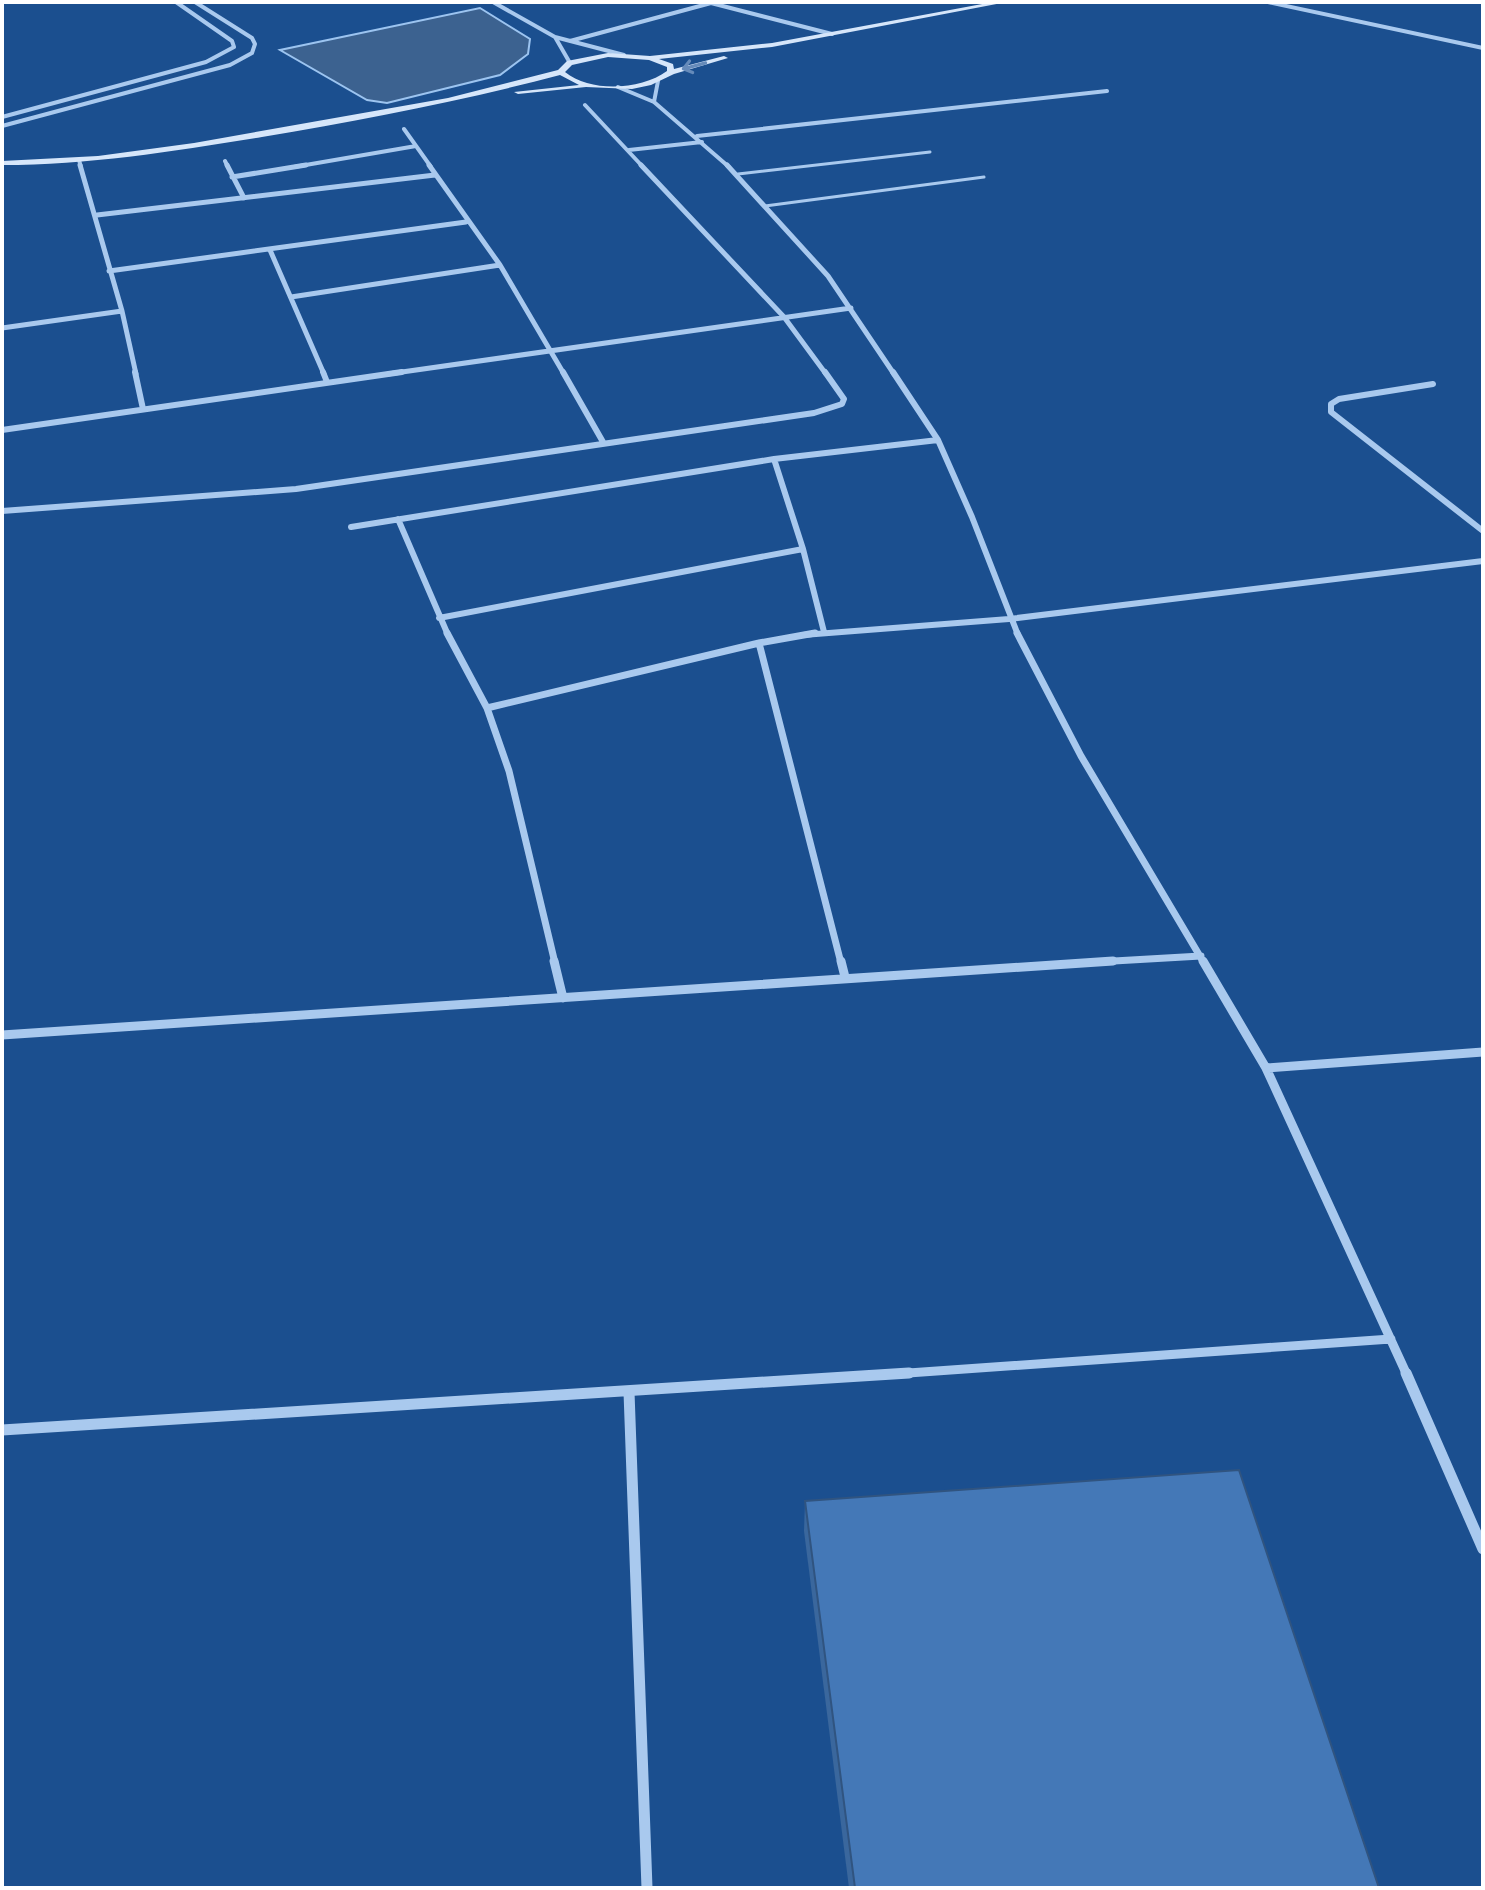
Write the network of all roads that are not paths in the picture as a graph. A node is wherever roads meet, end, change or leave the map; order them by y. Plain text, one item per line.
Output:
1 (176, 2) edge
2 (196, 2) edge
3 (244, 2) edge
4 (253, 2) edge
5 (493, 2) edge
6 (1004, 2) edge
7 (1268, 2) edge
8 (832, 34) junction
9 (555, 37) junction
10 (570, 41) junction
11 (772, 45) junction
12 (1483, 48) edge
13 (624, 55) junction
14 (650, 58) junction
15 (570, 63) junction
16 (561, 72) junction
17 (671, 72) junction
18 (658, 81) junction
19 (595, 86) junction
20 (618, 87) junction
21 (1107, 91) dead end
22 (95, 92) junction
23 (111, 97) junction
24 (464, 97) junction
25 (654, 102) junction
26 (585, 105) dead end
27 (2, 117) edge
28 (2, 126) edge
29 (404, 129) dead end
30 (699, 139) junction
31 (416, 146) junction
32 (629, 150) junction
33 (930, 152) dead end
34 (79, 160) junction
35 (225, 161) dead end
36 (2, 163) edge
37 (738, 174) junction
38 (435, 175) junction
39 (232, 177) junction
40 (984, 177) dead end
41 (244, 198) junction
42 (765, 206) junction
43 (97, 215) junction
44 (466, 222) junction
45 (270, 250) junction
46 (500, 265) junction
47 (109, 271) junction
48 (291, 297) junction
49 (851, 308) junction
50 (122, 311) junction
51 (784, 317) junction
52 (2, 328) edge
53 (546, 350) junction
54 (327, 382) junction
55 (1433, 384) dead end
56 (143, 409) junction
57 (2, 430) edge
58 (938, 440) junction
59 (603, 442) junction
60 (774, 459) junction
61 (2, 511) edge
62 (398, 519) junction
63 (351, 527) dead end
64 (1483, 531) edge
65 (803, 549) junction
66 (1483, 561) edge
67 (439, 618) junction
68 (1009, 619) junction
69 (824, 632) junction
70 (759, 643) junction
71 (487, 708) junction
72 (1201, 956) junction
73 (845, 977) junction
74 (563, 998) junction
75 (2, 1035) edge
76 (1483, 1052) edge
77 (1266, 1068) junction
78 (1391, 1339) junction
79 (629, 1392) junction
80 (2, 1430) edge
81 (1483, 1549) edge
82 (647, 1888) edge

1 - 22 street
2 - 23 street
3 - 4 street
5 - 9 street
6 - 8 main road
7 - 12 street
8 - 10 street
8 - 11 main road
9 - 10 street
9 - 15 street
10 - 13 street
11 - 14 main road
11 -> 17 main road
13 - 14 main road
13 - 15 main road
14 - 17 main road
15 - 16 main road
16 - 19 main road
16 - 24 main road
17 - 18 main road
18 - 20 main road
18 - 25 street
19 - 20 main road
19 - 24 main road
20 - 25 street
21 - 30 street
22 - 23 street
22 - 27 street
23 - 28 street
24 - 34 main road
25 - 30 street
26 - 32 street
29 - 31 street
30 - 32 street
30 - 37 street
31 - 38 street
31 - 39 street
32 - 51 street
33 - 37 lane
34 - 36 main road
34 - 43 street
35 - 39 street
37 - 42 street
38 - 41 street
38 - 44 street
39 - 41 street
40 - 42 lane
41 - 43 street
42 - 49 street
43 - 47 street
44 - 45 street
44 - 46 street
45 - 47 street
45 - 48 street
46 - 48 street
46 - 53 street
47 - 50 street
48 - 54 street
49 - 51 street
49 - 58 street
50 - 52 street
50 - 56 street
51 - 53 street
51 - 59 street
53 - 54 street
53 - 59 street
54 - 56 street
55 - 64 street
56 - 57 street
58 - 60 street
58 - 68 street
59 - 61 street
60 - 62 street
60 - 65 street
62 - 63 street
62 - 67 street
65 - 67 street
65 - 69 street
66 - 68 street
67 - 71 street
68 - 69 street
68 - 72 street
69 - 70 street
70 - 71 street
70 - 73 street
71 - 74 street
72 - 73 street
72 - 77 street
73 - 74 street
74 - 75 street
76 - 77 street
77 - 78 street
78 - 79 street
78 - 81 street
79 - 80 street
79 - 82 street

